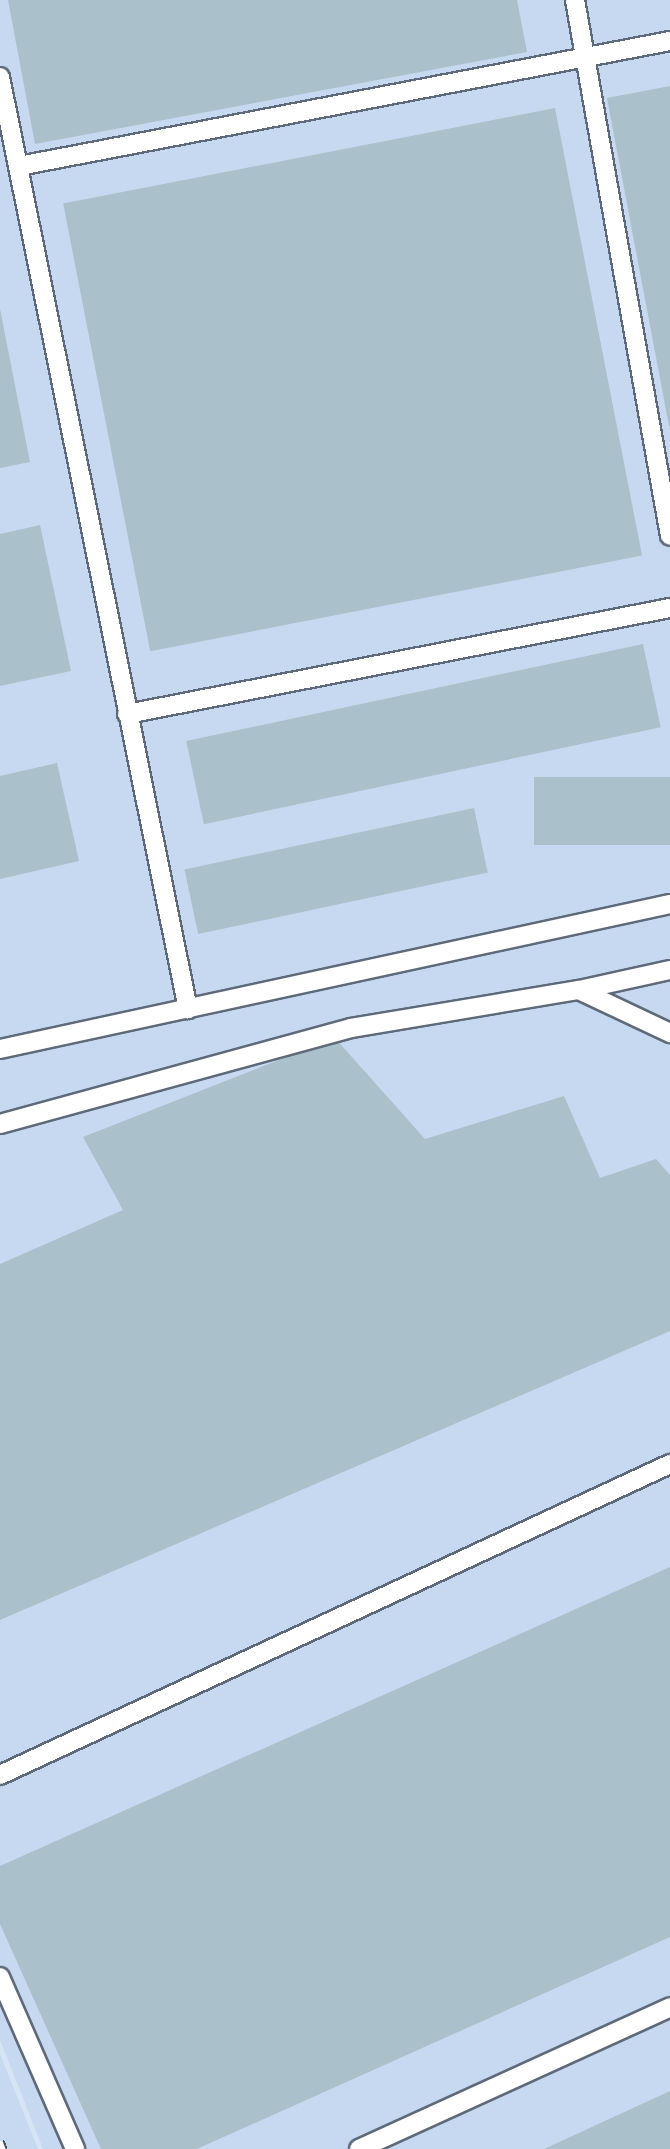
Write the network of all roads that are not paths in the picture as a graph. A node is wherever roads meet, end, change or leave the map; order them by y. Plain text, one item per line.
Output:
1 (575, 0) edge
2 (670, 41) edge
3 (585, 56) junction
4 (0, 77) edge
5 (19, 166) junction
6 (670, 536) edge
7 (670, 608) edge
8 (127, 714) junction
9 (670, 904) edge
10 (670, 970) edge
11 (579, 990) junction
12 (188, 1009) junction
13 (670, 1033) edge
14 (0, 1049) edge
15 (0, 1124) edge
16 (670, 1464) edge
17 (0, 1775) edge
18 (0, 1977) edge
19 (670, 2007) edge
20 (75, 2149) edge
21 (359, 2149) edge

1 - 3 lane
2 - 3 lane
3 - 5 lane
3 - 6 lane
4 - 5 lane
5 - 8 lane
7 - 8 lane
8 - 12 lane
9 - 12 lane
10 - 11 lane
11 - 13 lane
11 - 15 lane
12 - 14 lane
16 - 17 lane
18 - 20 lane
19 - 21 lane

